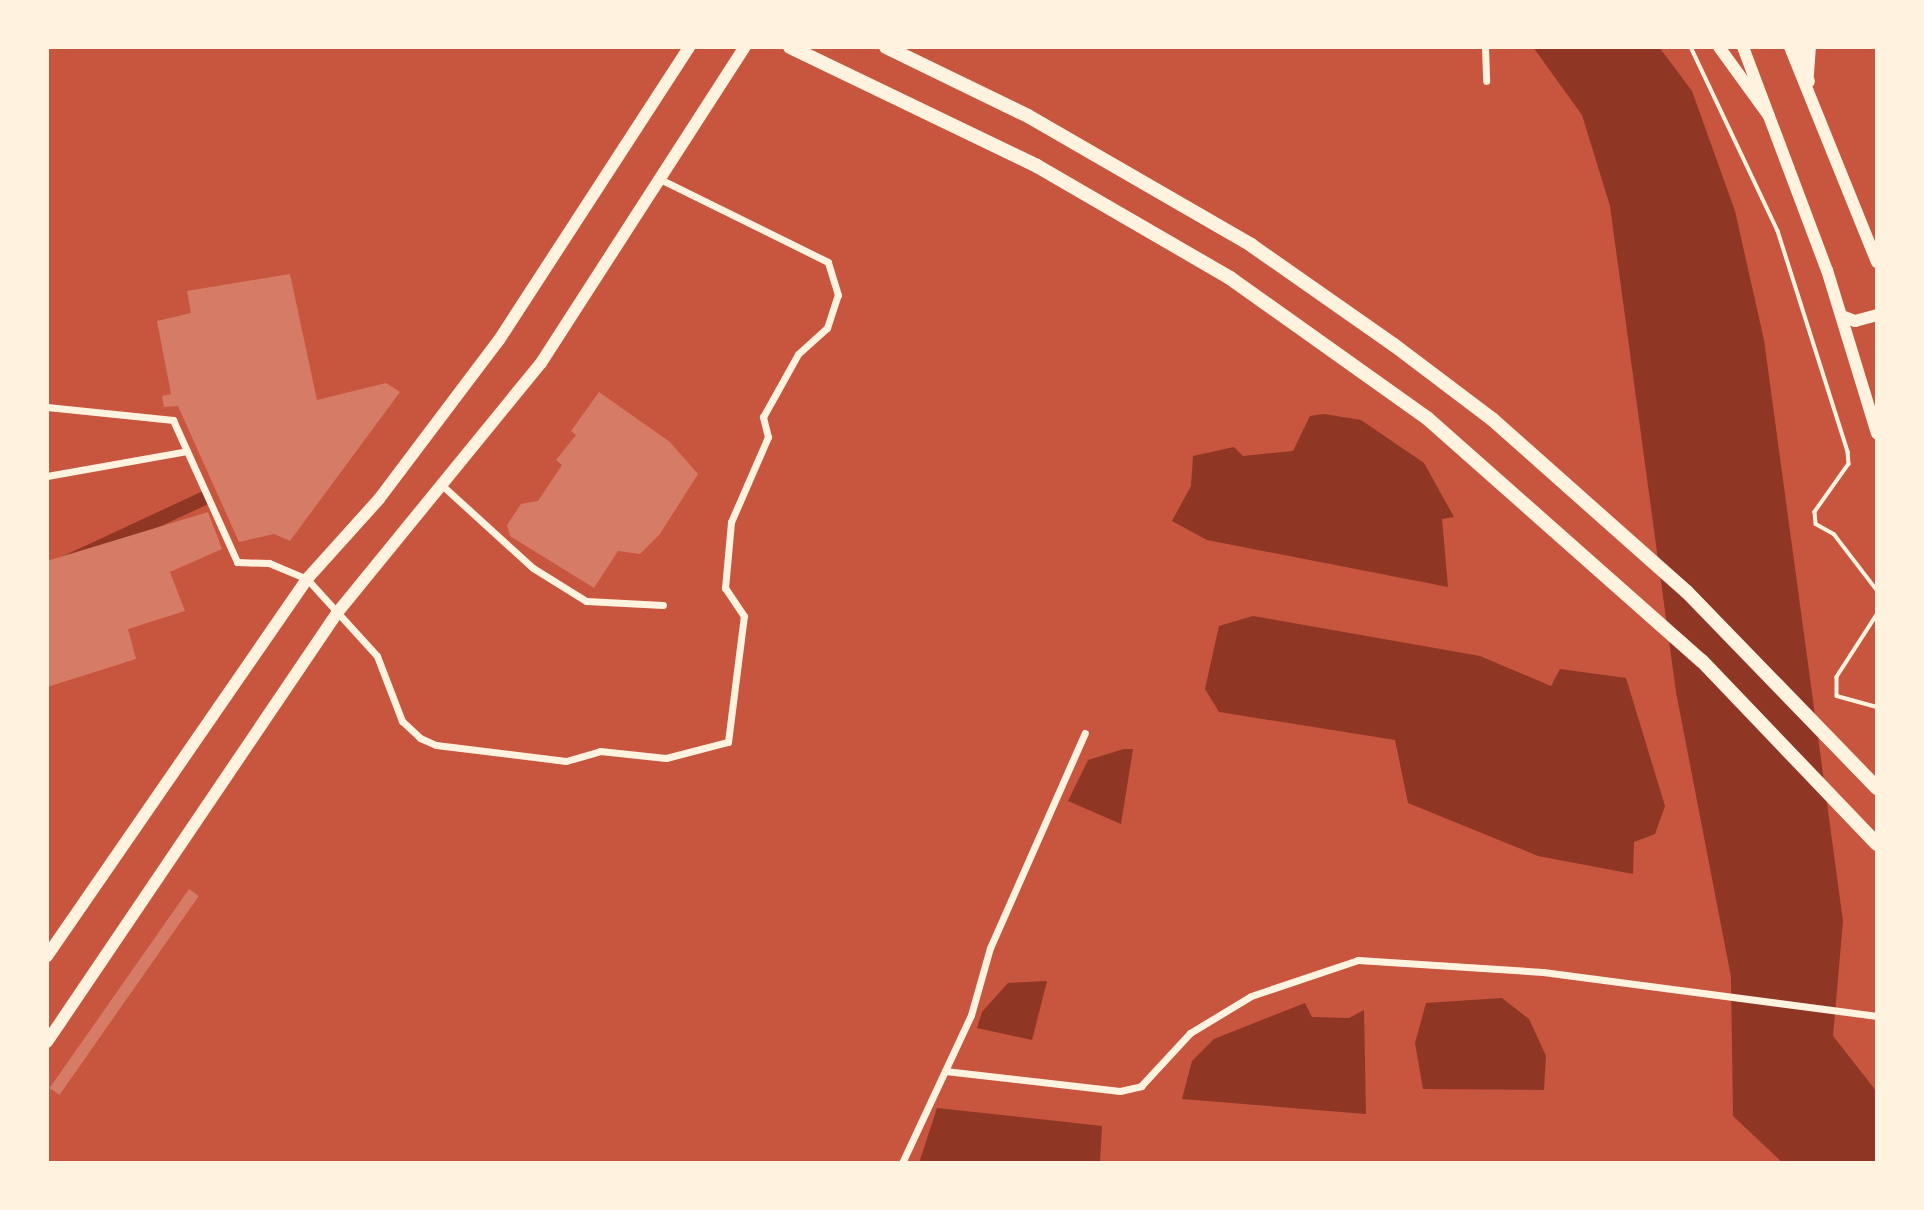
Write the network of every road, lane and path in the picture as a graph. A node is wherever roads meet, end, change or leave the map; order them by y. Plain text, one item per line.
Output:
1 (689, 47) edge
2 (745, 47) edge
3 (790, 47) edge
4 (886, 47) edge
5 (1485, 47) edge
6 (1691, 47) edge
7 (1719, 47) edge
8 (1743, 47) edge
9 (1790, 47) edge
10 (1799, 47) edge
11 (1811, 47) edge
12 (1486, 81) dead end
13 (1809, 82) junction
14 (1769, 116) junction
15 (662, 180) junction
16 (1877, 262) edge
17 (1877, 315) edge
18 (1842, 316) junction
19 (47, 407) edge
20 (1877, 434) edge
21 (187, 451) junction
22 (47, 476) edge
23 (445, 488) junction
24 (307, 579) junction
25 (1877, 590) edge
26 (663, 605) dead end
27 (337, 614) junction
28 (1877, 615) edge
29 (1877, 708) edge
30 (1085, 733) dead end
31 (1877, 788) edge
32 (1877, 844) edge
33 (47, 956) edge
34 (1877, 1016) edge
35 (47, 1042) edge
36 (945, 1071) junction
37 (902, 1163) edge

1 - 24 main road
2 - 15 main road
3 - 32 highway
4 - 31 highway
5 - 12 street
6 - 25 path
7 - 14 main road
8 - 14 main road
9 - 13 main road
10 - 13 main road
11 - 13 street
13 - 16 main road
14 - 18 main road
15 - 23 main road
15 - 27 street
17 - 18 main road
18 - 20 main road
19 - 21 street
21 - 22 street
21 - 24 street
23 - 26 street
23 - 27 main road
24 - 27 street
24 - 33 main road
27 - 35 main road
28 - 29 path
30 - 36 street
34 - 36 street
36 - 37 street

